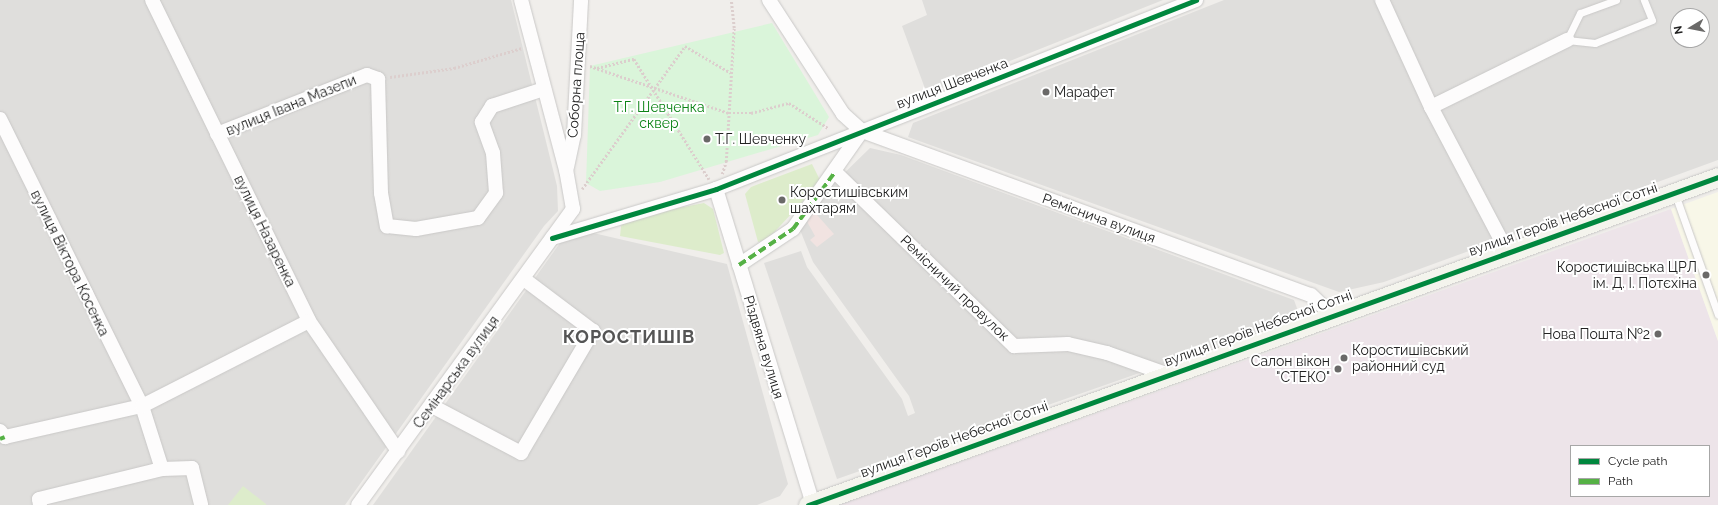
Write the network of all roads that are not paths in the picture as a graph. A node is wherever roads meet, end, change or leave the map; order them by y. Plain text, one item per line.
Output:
1 (152, 0) edge
2 (521, 0) edge
3 (581, 0) edge
4 (769, 0) edge
5 (1196, 0) edge
6 (1382, 0) edge
7 (1616, 0) edge
8 (1644, 0) edge
9 (1567, 40) junction
10 (544, 89) junction
11 (1432, 107) junction
12 (0, 119) edge
13 (862, 131) junction
14 (217, 134) junction
15 (566, 170) junction
16 (835, 172) junction
17 (1718, 177) edge
18 (716, 189) junction
19 (1674, 193) junction
20 (552, 238) junction
21 (1507, 251) junction
22 (739, 266) junction
23 (525, 280) junction
24 (1331, 314) junction
25 (1718, 315) edge
26 (309, 321) junction
27 (1166, 374) junction
28 (142, 406) junction
29 (432, 406) junction
30 (0, 431) edge
31 (398, 451) junction
32 (162, 469) junction
33 (40, 505) edge
34 (201, 505) edge
35 (358, 505) edge
36 (811, 505) edge

1 - 14 street, вулиця Назаренка
2 - 10 street, Семінарська вулиця
3 - 15 street, Соборна площа
4 - 13 street
5 - 13 street, вулиця Шевченка
6 - 11 street
7 - 9 lane
8 - 9 lane
9 - 11 street
10 - 14 street, вулиця Івана Мазепи
10 - 15 street, Семінарська вулиця
11 - 21 street
12 - 28 street, вулиця Віктора Косенка
13 - 16 street
13 - 18 street, вулиця Шевченка
13 - 24 street, Реміснича вулиця
14 - 26 street, вулиця Назаренка
15 - 20 street, Семінарська вулиця
16 - 22 street
16 - 27 street, Ремісничий провулок
17 - 19 street, вулиця Героїв Небесної Сотні
18 - 20 street, вулиця Шевченка
18 - 22 street, Різдвяна вулиця
19 - 21 street, вулиця Героїв Небесної Сотні
19 - 25 lane
20 - 23 street, Семінарська вулиця
21 - 24 street, вулиця Героїв Небесної Сотні
22 - 36 street, Різдвяна вулиця
23 - 29 street, Семінарська вулиця
23 - 29 street
24 - 27 street, вулиця Героїв Небесної Сотні
26 - 28 street
26 - 31 street, вулиця Назаренка
27 - 36 street, вулиця Героїв Небесної Сотні
28 - 30 street
28 - 32 street, вулиця Віктора Косенка
29 - 31 street, Семінарська вулиця
31 - 35 street, Семінарська вулиця
32 - 33 street
32 - 34 street

